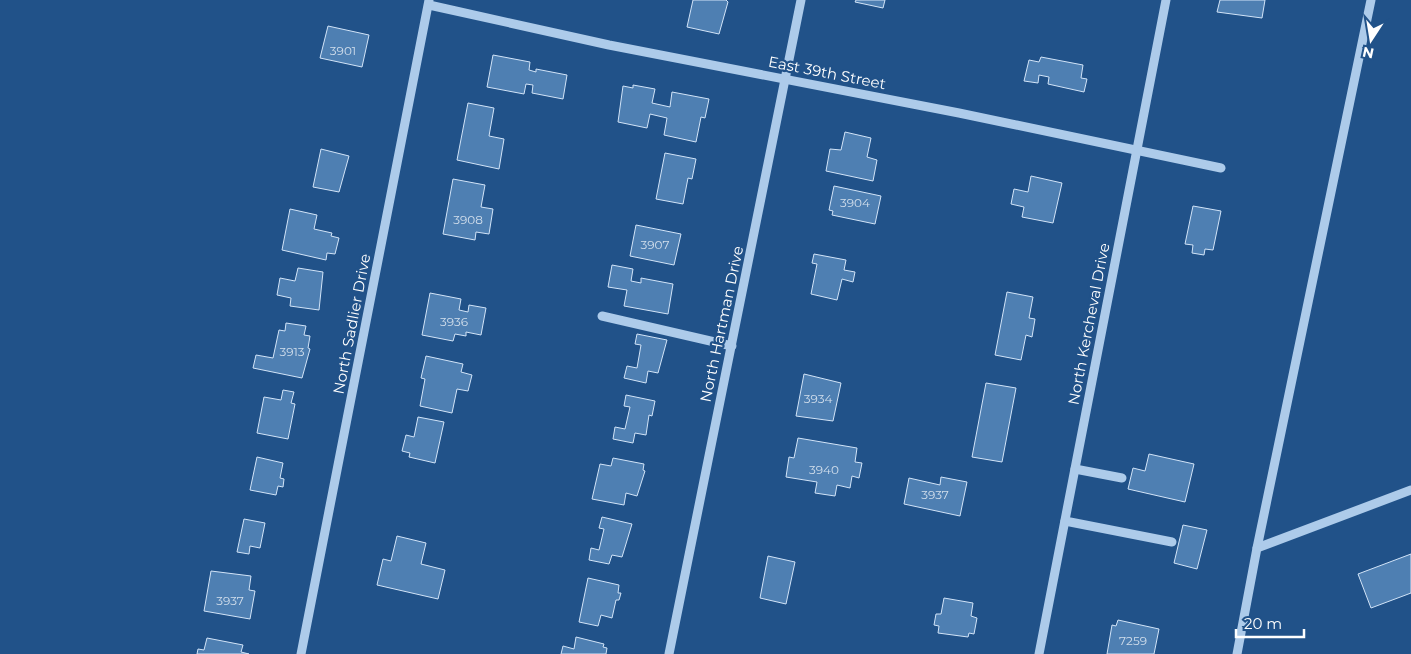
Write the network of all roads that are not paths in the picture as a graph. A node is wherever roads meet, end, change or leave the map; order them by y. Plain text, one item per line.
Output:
1 (801, 0) edge
2 (1166, 0) edge
3 (1371, 0) edge
4 (429, 2) edge
5 (786, 79) junction
6 (1137, 149) junction
7 (1220, 168) dead end
8 (602, 316) dead end
9 (732, 346) junction
10 (1075, 469) junction
11 (1122, 478) dead end
12 (1411, 490) edge
13 (1065, 521) junction
14 (1172, 542) dead end
15 (1257, 548) junction
16 (301, 654) edge
17 (669, 654) edge
18 (1039, 654) edge
19 (1237, 654) edge

1 - 5 street, North Hartman Drive
2 - 6 street, North Kercheval Drive
3 - 15 street
4 - 5 street, East 39th Street
4 - 16 street, North Sadlier Drive
5 - 6 street, East 39th Street
5 - 9 street, North Hartman Drive
6 - 7 street, East 39th Street
6 - 10 street, North Kercheval Drive
8 - 9 street
9 - 17 street, North Hartman Drive
10 - 11 street
10 - 13 street, North Kercheval Drive
12 - 15 street
13 - 14 street
13 - 18 street, North Kercheval Drive
15 - 19 street

